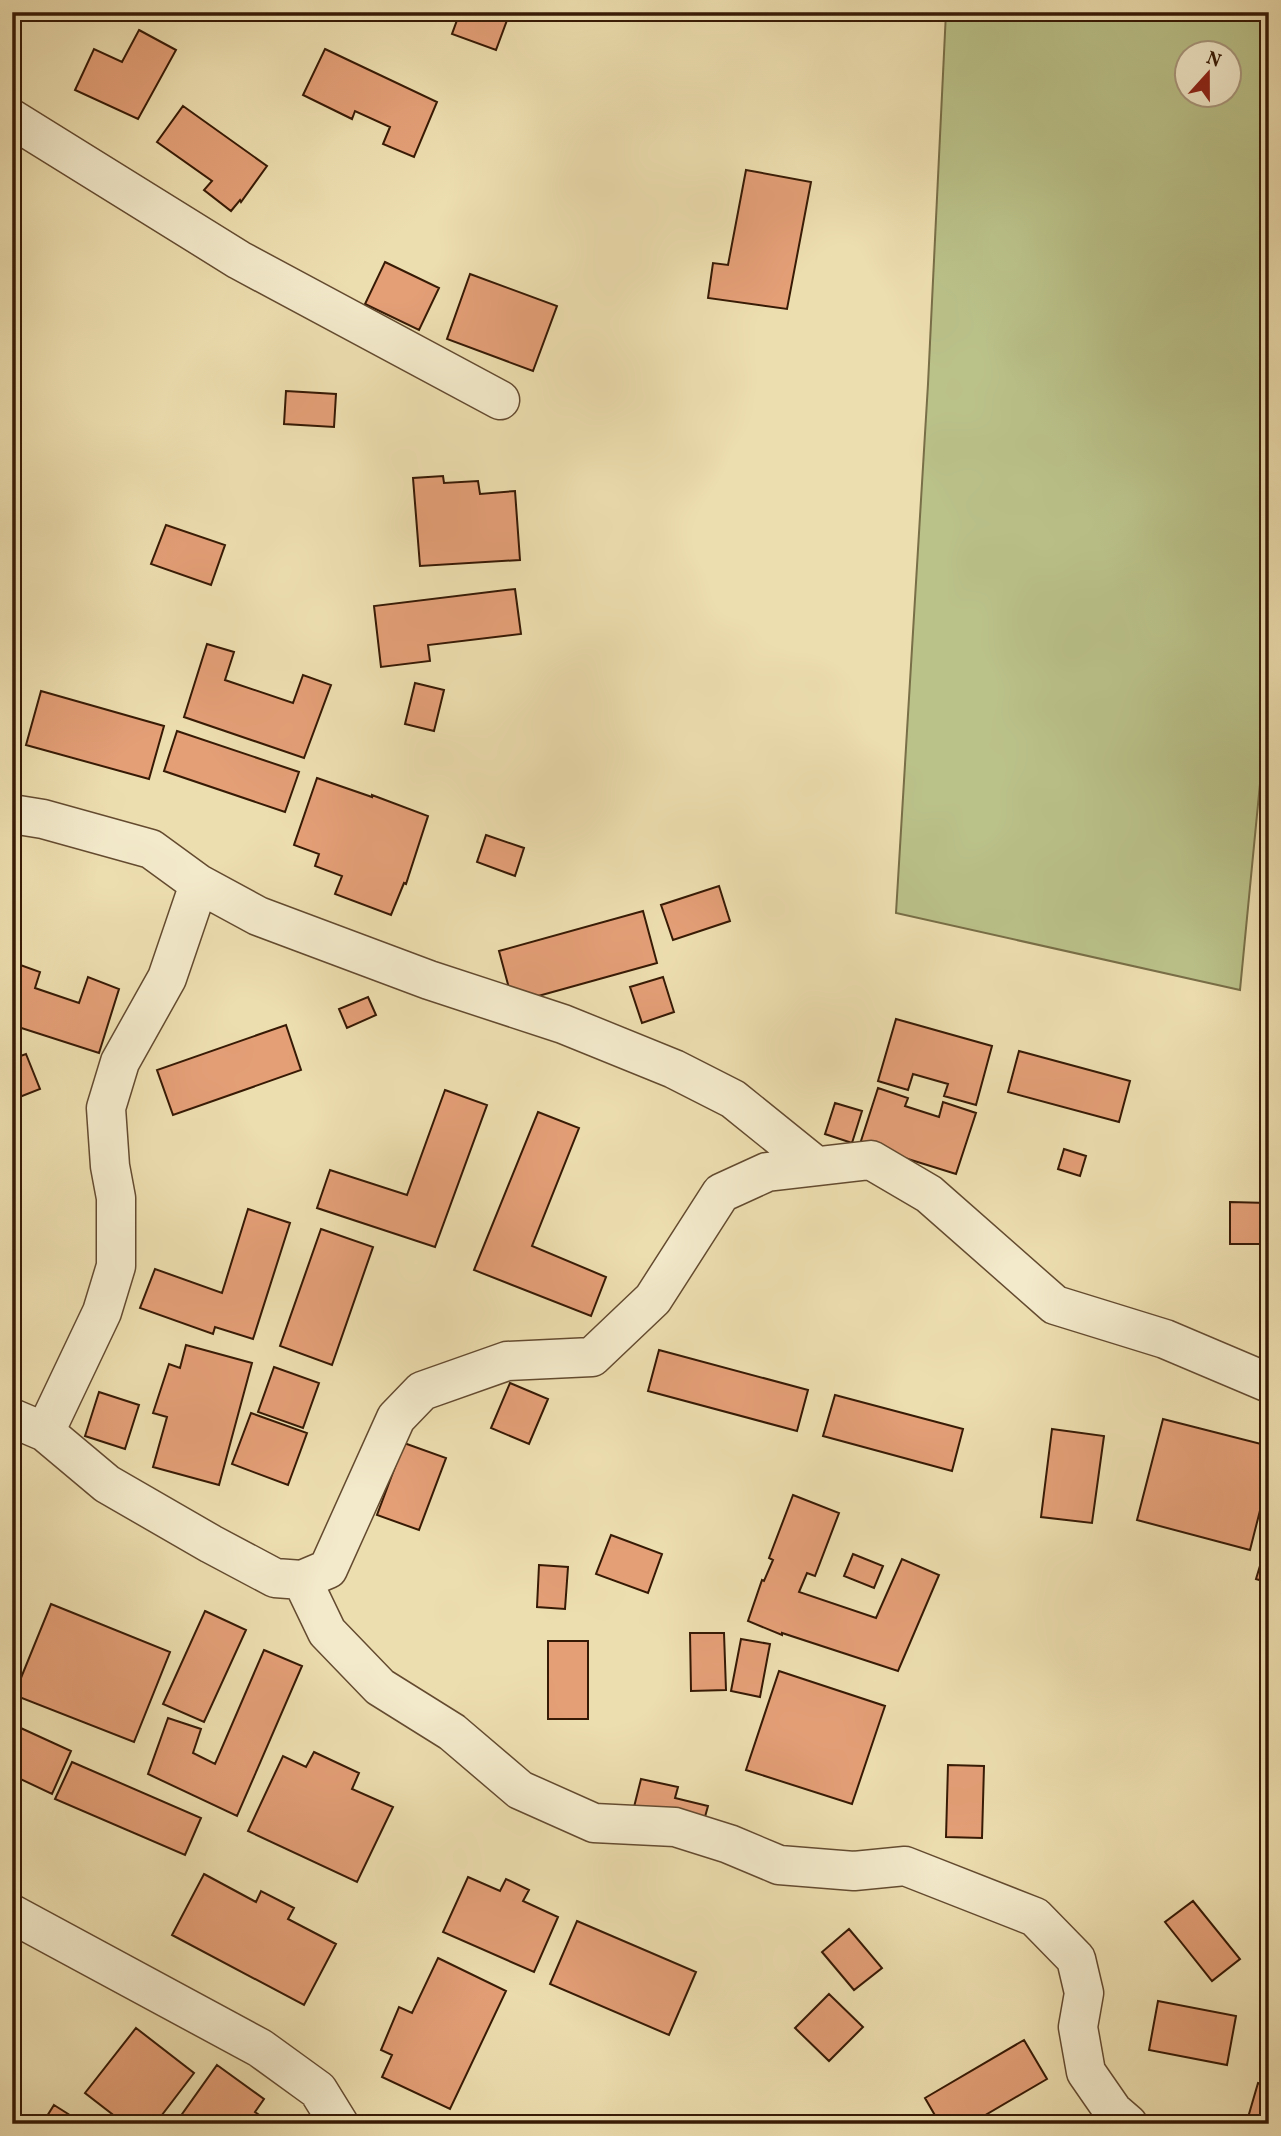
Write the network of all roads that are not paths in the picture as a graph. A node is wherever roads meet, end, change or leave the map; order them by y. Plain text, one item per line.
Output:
1 (12, 119) edge
2 (500, 400) dead end
3 (12, 814) edge
4 (199, 884) junction
5 (817, 1166) junction
6 (1269, 1383) edge
7 (29, 1425) edge
8 (302, 1580) junction
9 (12, 1914) edge
10 (340, 2124) edge
11 (1128, 2124) edge

1 - 2 street
3 - 4 street
4 - 5 street
4 - 7 street
5 - 6 street
5 - 8 street
7 - 8 street
8 - 11 street
9 - 10 street

